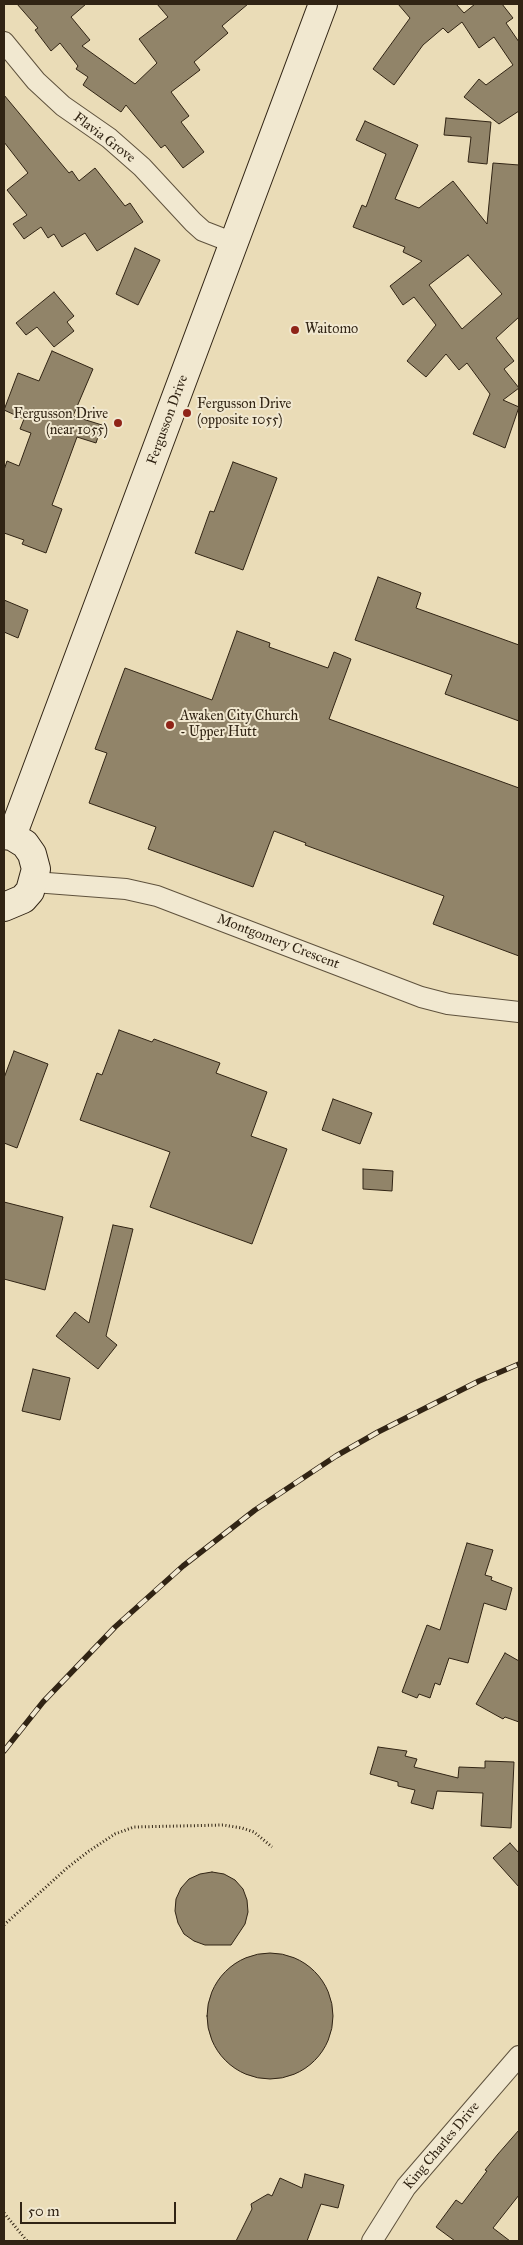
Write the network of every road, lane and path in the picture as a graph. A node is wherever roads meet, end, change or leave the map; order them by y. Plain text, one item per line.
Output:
1 (323, 4) edge
2 (4, 42) edge
3 (234, 243) junction
4 (8, 836) edge
5 (34, 882) junction
6 (4, 907) edge
7 (519, 1012) edge
8 (272, 1847) dead end
9 (4, 1926) edge
10 (519, 2056) edge
11 (4, 2213) edge
12 (27, 2241) edge
13 (372, 2241) edge

1 - 3 main road, Fergusson Drive
2 - 3 street, Flavia Grove
3 - 4 main road, Fergusson Drive
4 - 5 main road
5 - 6 main road
5 - 7 street, Montgomery Crescent
8 - 9 path
10 - 13 street, King Charles Drive
11 - 12 path

